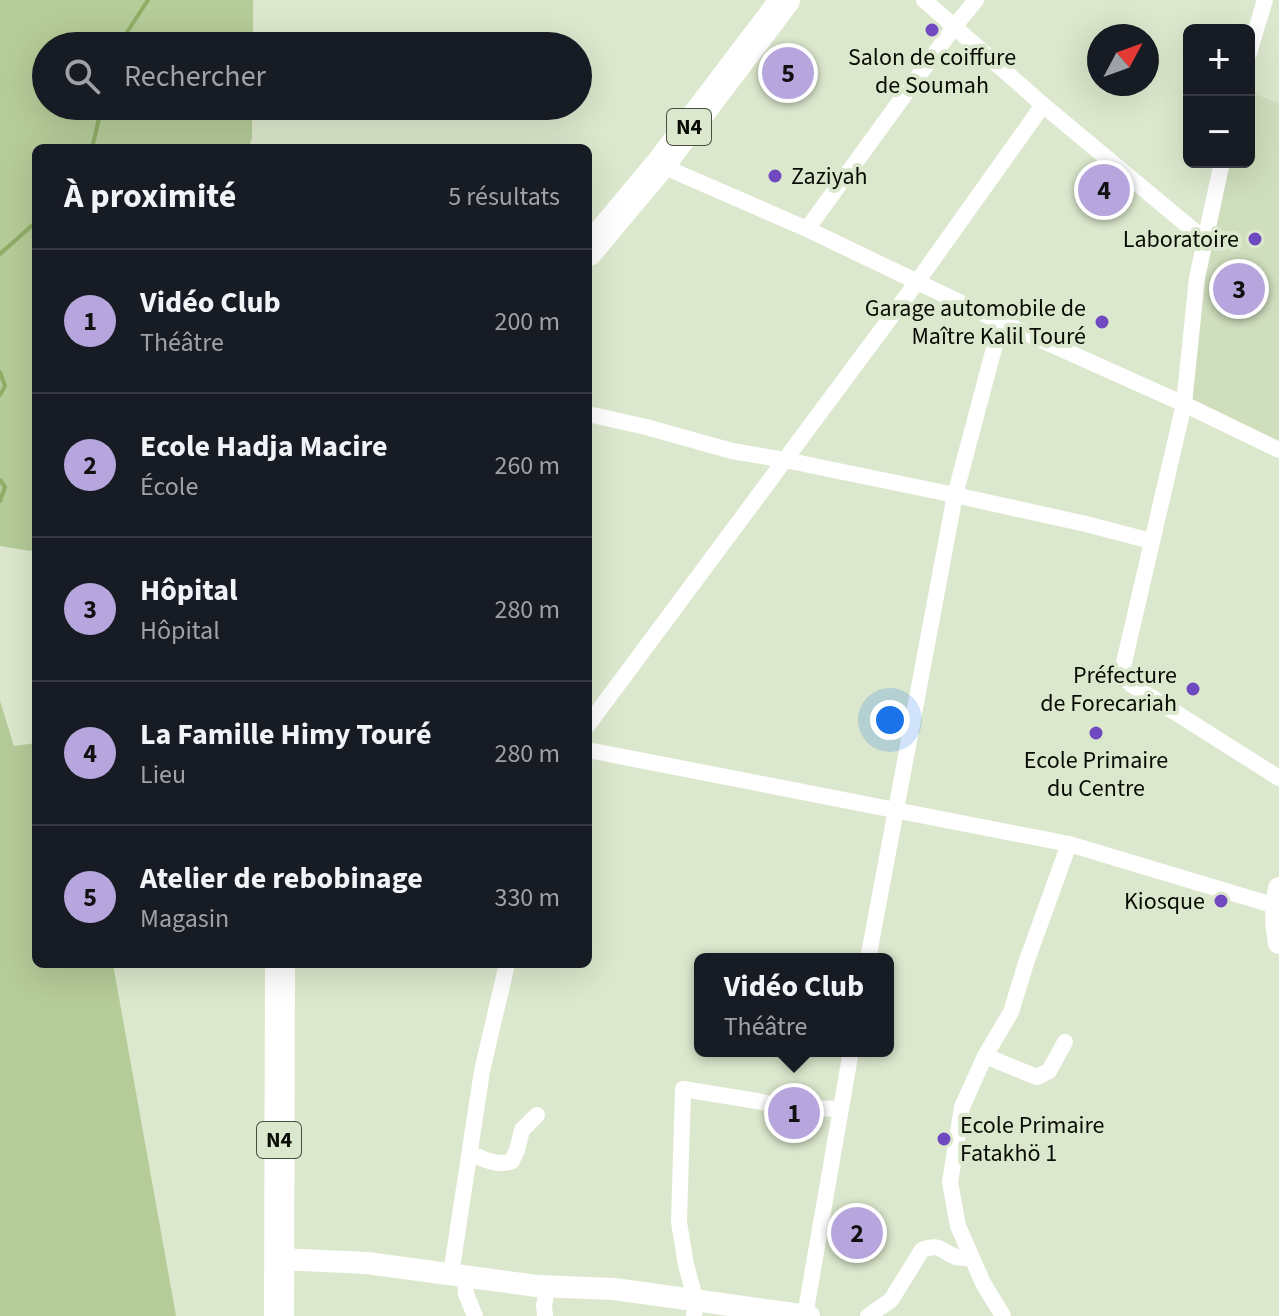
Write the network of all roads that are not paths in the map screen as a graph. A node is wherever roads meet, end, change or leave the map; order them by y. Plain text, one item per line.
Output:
1 (785, 0) edge
2 (924, 0) edge
3 (976, 0) edge
4 (1265, 0) edge
5 (954, 27) junction
6 (1255, 33) edge
7 (1043, 105) junction
8 (660, 165) junction
9 (1221, 168) edge
10 (807, 229) junction
11 (1205, 240) junction
12 (592, 246) edge
13 (917, 282) junction
14 (1001, 322) junction
15 (1184, 404) junction
16 (592, 415) edge
17 (1279, 450) edge
18 (785, 460) junction
19 (955, 495) junction
20 (1151, 541) junction
21 (592, 720) edge
22 (592, 751) edge
23 (1279, 778) edge
24 (897, 809) junction
25 (1069, 844) junction
26 (1277, 897) edge
27 (1279, 943) edge
28 (869, 953) edge
29 (280, 968) edge
30 (506, 968) edge
31 (1065, 1042) dead end
32 (985, 1056) junction
33 (850, 1057) edge
34 (840, 1109) junction
35 (537, 1115) dead end
36 (470, 1154) junction
37 (971, 1258) junction
38 (279, 1259) junction
39 (458, 1275) junction
40 (548, 1286) junction
41 (695, 1309) edge
42 (279, 1316) edge
43 (475, 1316) edge
44 (545, 1316) edge
45 (807, 1316) edge
46 (868, 1316) edge
47 (1003, 1316) edge

1 - 8 highway, N4
2 - 5 street
3 - 5 street
4 - 6 street
5 - 7 street
5 - 10 street
7 - 11 street
7 - 13 street
8 - 10 street
8 - 12 highway, N4
9 - 11 street
10 - 13 street
11 - 15 street
13 - 14 street
13 - 18 street
14 - 15 street
14 - 19 street
15 - 17 street
15 - 20 street
16 - 18 street
18 - 19 street
18 - 21 street
19 - 20 street
19 - 24 street
20 - 23 street
22 - 24 street
24 - 25 street
24 - 28 street
25 - 26 street
25 - 32 street
26 - 27 street
29 - 38 highway, N4
30 - 36 street
31 - 32 street
32 - 37 street
33 - 34 street
34 - 41 street
34 - 45 street
35 - 36 street
36 - 39 street
37 - 46 street
37 - 47 street
38 - 39 street
38 - 42 highway, N4
39 - 40 street
39 - 43 street
40 - 41 street
40 - 44 street
41 - 45 street

